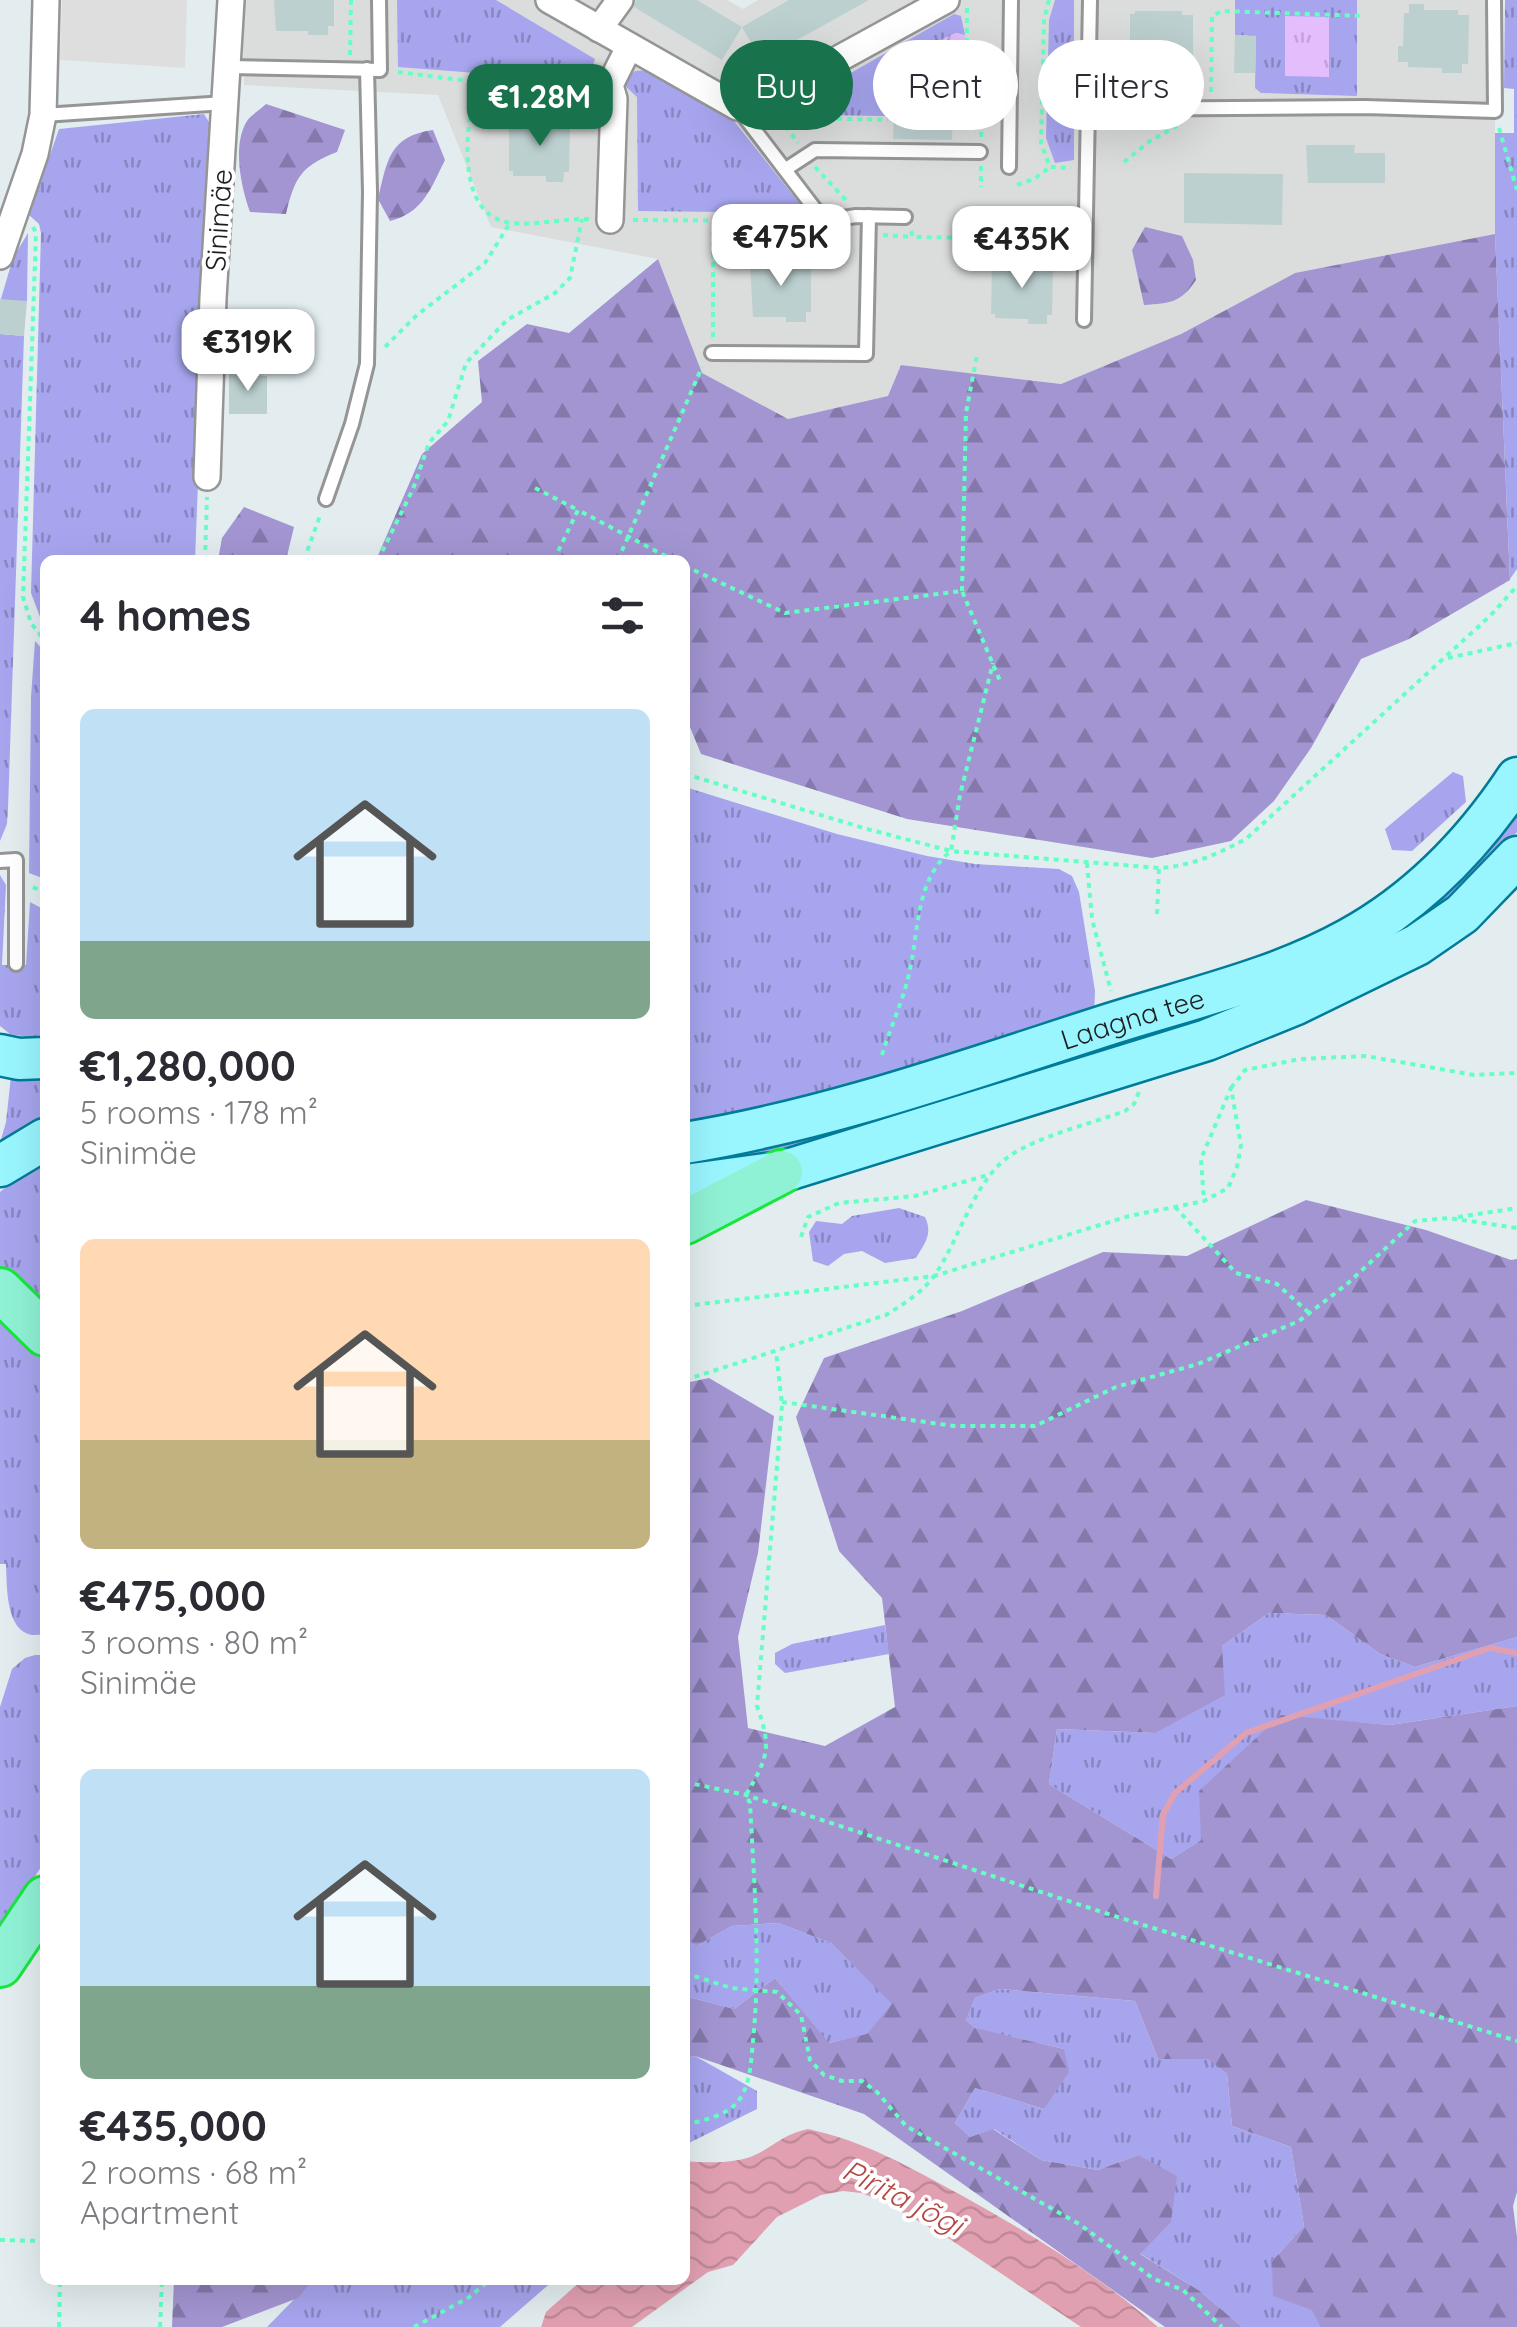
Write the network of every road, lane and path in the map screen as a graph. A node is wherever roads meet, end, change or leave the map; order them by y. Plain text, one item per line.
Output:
1 (46, 0) edge
2 (231, 0) edge
3 (351, 0) edge
4 (379, 0) edge
5 (549, 0) edge
6 (620, 0) edge
7 (1011, 0) edge
8 (1049, 0) edge
9 (1090, 0) edge
10 (1494, 0) edge
11 (956, 1) edge
12 (1365, 16) dead end
13 (599, 29) junction
14 (1089, 40) edge
15 (629, 48) junction
16 (853, 54) edge
17 (228, 67) junction
18 (350, 69) junction
19 (373, 70) junction
20 (477, 82) dead end
21 (720, 98) edge
22 (225, 104) junction
23 (1204, 108) edge
24 (1211, 108) junction
25 (1495, 111) junction
26 (42, 115) junction
27 (755, 130) edge
28 (1087, 130) edge
29 (980, 152) junction
30 (1124, 162) dead end
31 (1009, 167) dead end
32 (1050, 167) junction
33 (786, 168) junction
34 (1087, 168) junction
35 (1017, 185) dead end
36 (981, 186) dead end
37 (1517, 190) edge
38 (15, 216) junction
39 (869, 216) junction
40 (582, 218) dead end
41 (905, 218) joint
42 (610, 220) dead end
43 (712, 222) dead end
44 (510, 223) dead end
45 (869, 235) junction
46 (914, 236) junction
47 (1086, 239) junction
48 (0, 256) edge
49 (1084, 320) dead end
50 (712, 348) junction
51 (977, 354) dead end
52 (367, 364) junction
53 (207, 477) joint
54 (536, 488) dead end
55 (326, 500) joint
56 (578, 510) junction
57 (627, 538) junction
58 (205, 555) edge
59 (306, 555) edge
60 (380, 555) edge
61 (556, 555) edge
62 (620, 555) edge
63 (663, 555) edge
64 (690, 568) edge
65 (1517, 586) edge
66 (962, 592) junction
67 (40, 634) edge
68 (1517, 643) edge
69 (1444, 659) junction
70 (992, 663) junction
71 (1000, 681) dead end
72 (690, 776) edge
73 (1517, 778) edge
74 (951, 851) junction
75 (1517, 858) edge
76 (0, 860) edge
77 (1087, 863) junction
78 (1159, 868) junction
79 (1158, 914) dead end
80 (16, 964) dead end
81 (1112, 995) dead end
82 (0, 1055) edge
83 (882, 1055) dead end
84 (40, 1058) edge
85 (1517, 1073) edge
86 (1231, 1088) junction
87 (1139, 1090) dead end
88 (40, 1142) edge
89 (690, 1142) edge
90 (0, 1166) edge
91 (781, 1172) junction
92 (991, 1174) junction
93 (690, 1184) edge
94 (1204, 1201) junction
95 (1176, 1206) junction
96 (1517, 1208) edge
97 (1448, 1218) junction
98 (690, 1219) edge
99 (1517, 1228) edge
100 (801, 1237) dead end
101 (934, 1276) junction
102 (0, 1290) edge
103 (690, 1305) edge
104 (1309, 1314) junction
105 (40, 1329) edge
106 (776, 1351) junction
107 (690, 1378) edge
108 (780, 1402) junction
109 (690, 1783) edge
110 (746, 1794) junction
111 (40, 1905) edge
112 (0, 1964) edge
113 (690, 1975) edge
114 (757, 1990) junction
115 (1517, 2041) edge
116 (690, 2124) edge
117 (0, 2240) edge
118 (40, 2241) edge
119 (60, 2285) edge
120 (162, 2285) edge
121 (484, 2285) edge
122 (59, 2327) edge
123 (160, 2327) edge
124 (414, 2327) edge
125 (1222, 2327) edge

1 - 26 street
2 - 17 street, Sinimäe
3 - 18 path
4 - 19 lane
5 - 13 street
6 - 13 street
7 - 31 lane
8 - 32 path
9 - 14 lane
10 - 25 lane
11 - 16 street
11 - 29 path
12 - 24 path
13 - 15 street
15 - 21 street
15 - 42 street
17 - 18 lane
17 - 22 street, Sinimäe
18 - 19 lane
19 - 20 path
19 - 52 lane
22 - 26 lane
22 - 53 street, Sinimäe
23 - 24 lane
24 - 25 lane
24 - 30 path
25 - 37 path
26 - 38 street
27 - 33 lane
28 - 34 lane
29 - 33 lane
29 - 36 path
32 - 34 path
32 - 35 path
33 - 39 lane
34 - 47 lane
38 - 48 street
38 - 67 path
39 - 41 lane
39 - 45 lane
40 - 60 path
41 - 46 path
43 - 50 path
44 - 52 path
45 - 46 path
45 - 50 lane
46 - 47 path
47 - 49 lane
50 - 57 path
51 - 66 path
52 - 55 lane
53 - 58 path
54 - 56 path
55 - 59 path
56 - 57 path
56 - 61 path
57 - 62 path
57 - 63 path
64 - 66 path
65 - 69 path
66 - 70 path
68 - 69 path
69 - 78 path
70 - 71 path
70 - 74 path
72 - 74 path
73 - 89 main road, Laagna tee
74 - 77 path
74 - 83 path
75 - 91 main road, Laagna tee
76 - 80 lane
77 - 78 path
77 - 81 path
78 - 79 path
82 - 84 main road
85 - 86 path
86 - 94 path
86 - 94 path
87 - 92 path
88 - 90 main road
91 - 93 main road, Laagna tee
91 - 98 highway
92 - 100 path
92 - 101 path
94 - 95 path
95 - 101 path
95 - 104 path
96 - 97 path
97 - 99 path
97 - 104 path
101 - 103 path
101 - 106 path
102 - 105 highway
104 - 108 path
106 - 107 path
106 - 108 path
108 - 110 path
109 - 110 path
110 - 114 path
110 - 115 path
111 - 112 highway
113 - 114 path
114 - 116 path
114 - 125 path
117 - 118 path
119 - 122 path
120 - 123 path
121 - 124 path

